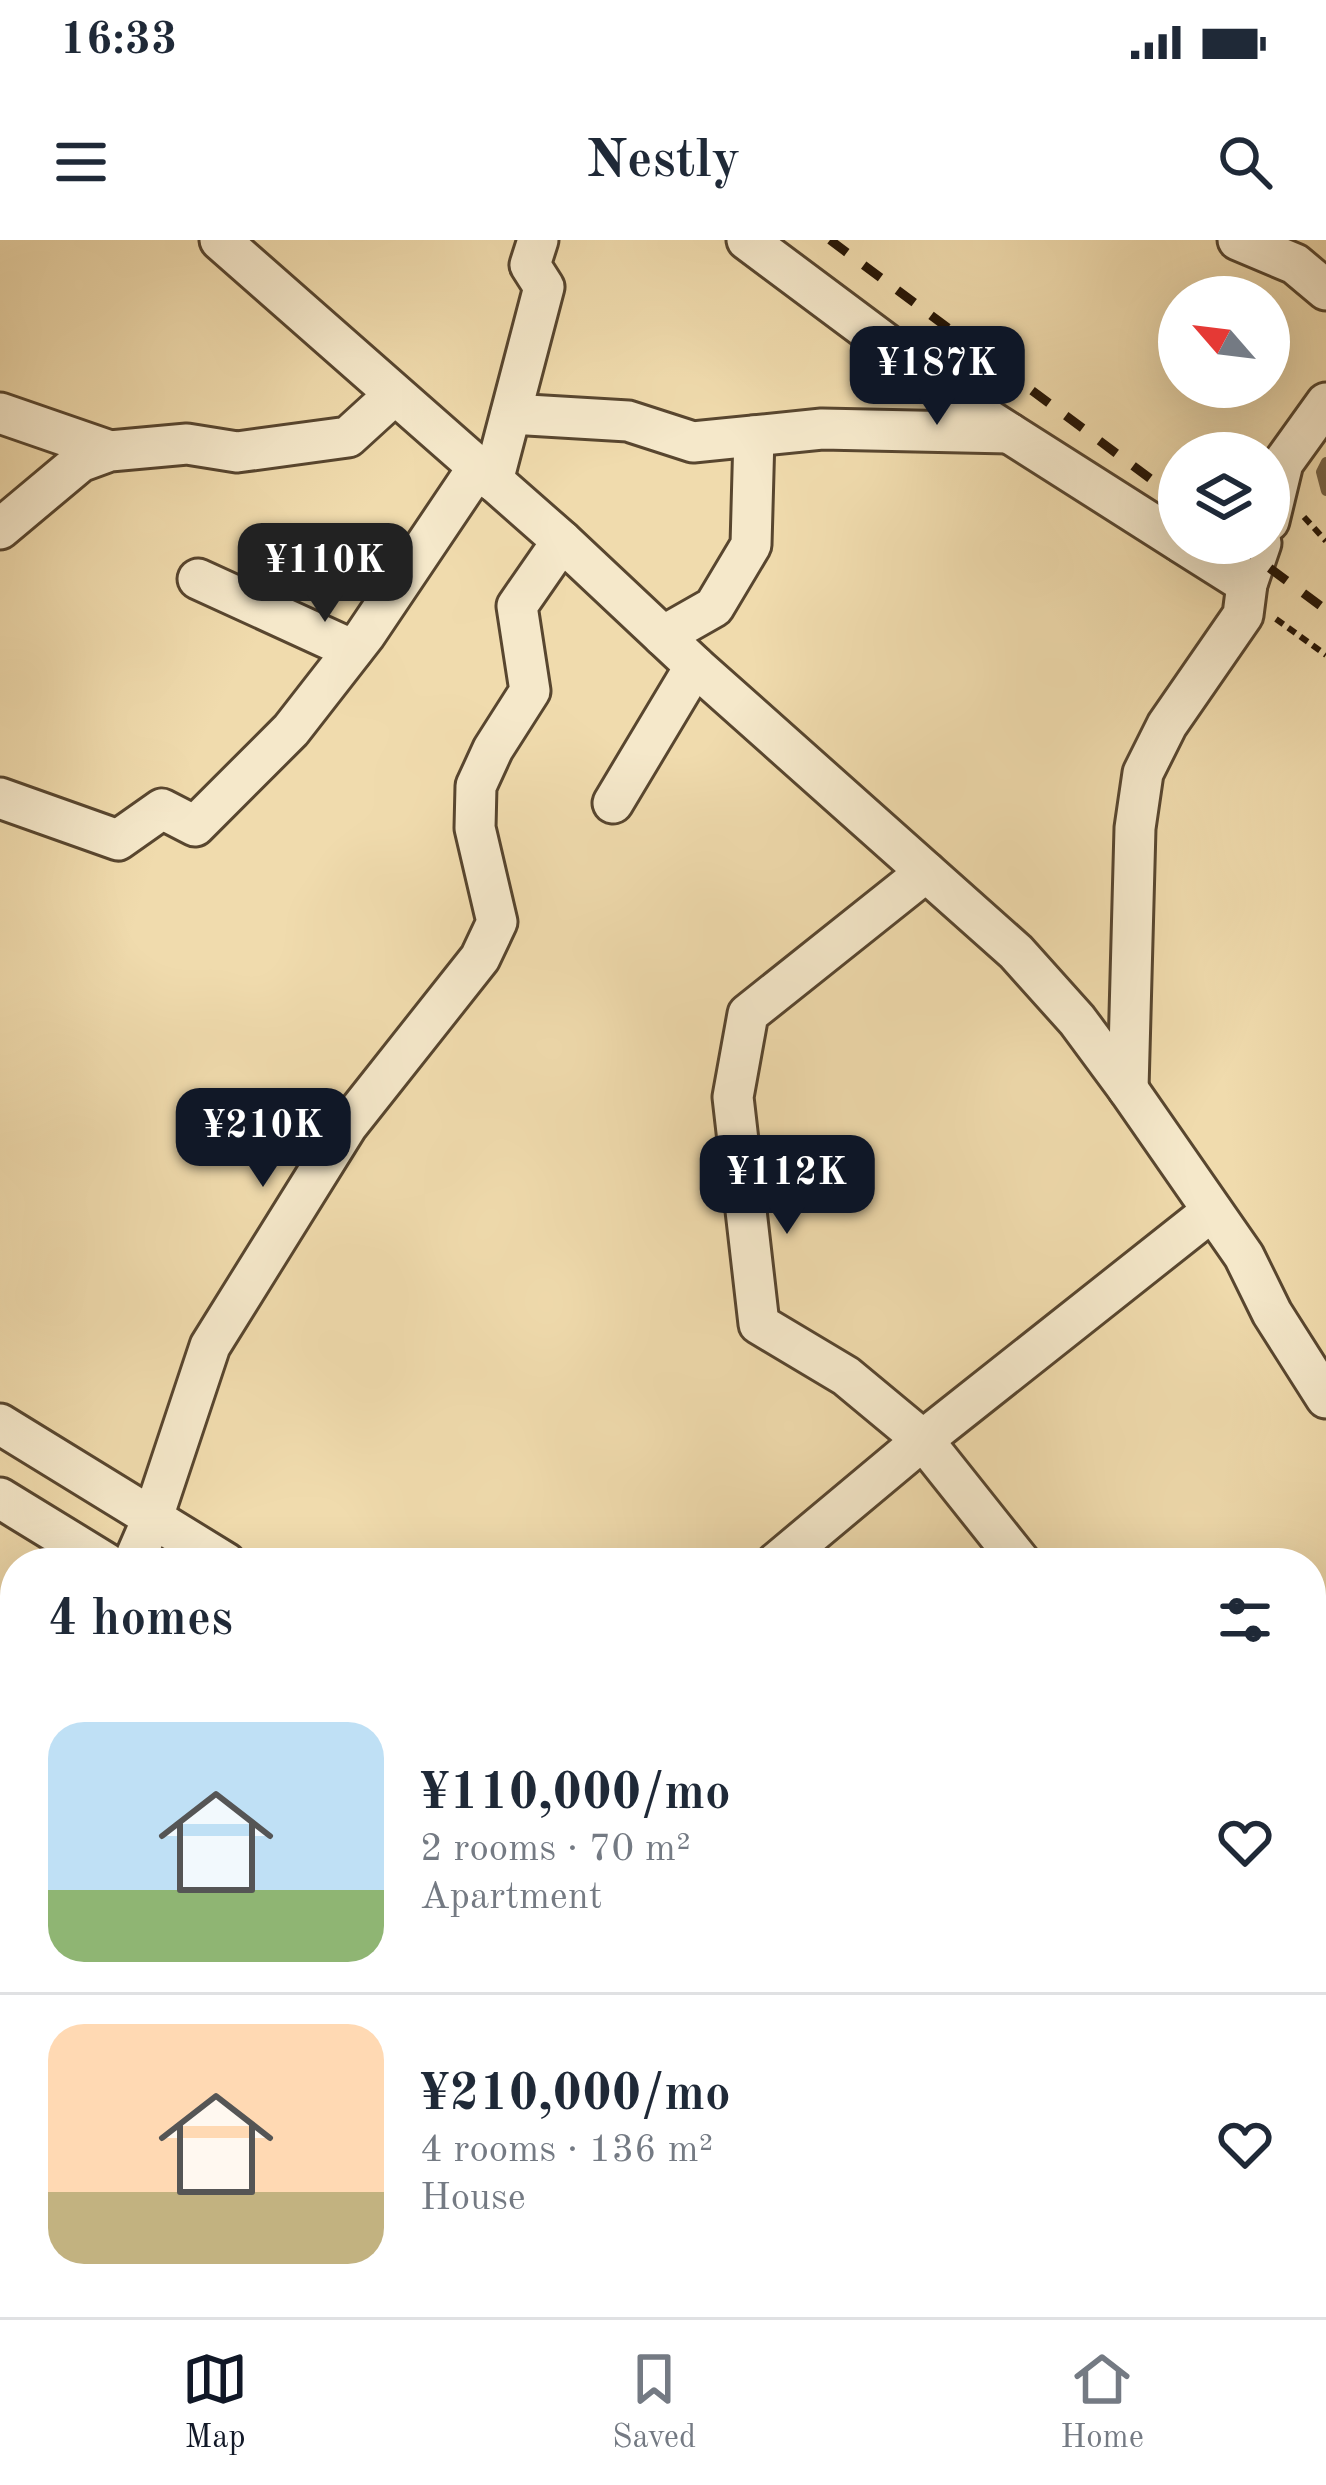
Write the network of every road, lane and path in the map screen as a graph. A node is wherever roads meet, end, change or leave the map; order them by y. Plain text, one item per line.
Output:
1 (220, 240) edge
2 (538, 240) edge
3 (747, 240) edge
4 (1238, 240) edge
5 (1326, 290) edge
6 (394, 394) junction
7 (1326, 403) edge
8 (0, 413) edge
9 (512, 414) junction
10 (1009, 434) junction
11 (754, 436) junction
12 (110, 451) junction
13 (1290, 453) edge
14 (485, 474) junction
15 (1158, 528) edge
16 (0, 529) edge
17 (562, 541) junction
18 (1205, 564) edge
19 (1256, 564) edge
20 (198, 579) dead end
21 (1245, 599) junction
22 (663, 636) junction
23 (353, 650) junction
24 (1326, 655) edge
25 (695, 666) junction
26 (0, 798) edge
27 (613, 803) dead end
28 (926, 872) junction
29 (1128, 1088) junction
30 (1212, 1211) junction
31 (1326, 1398) edge
32 (0, 1424) edge
33 (923, 1440) junction
34 (0, 1498) edge
35 (153, 1517) junction
36 (82, 1548) edge
37 (140, 1548) edge
38 (202, 1548) edge
39 (794, 1548) edge
40 (1009, 1548) edge

1 - 6 street
2 - 9 street
3 - 10 street
4 - 5 street
6 - 12 street
6 - 14 street
7 - 13 street
8 - 12 street
9 - 11 street
9 - 14 street
10 - 11 street
10 - 15 street
11 - 22 street
12 - 16 street
14 - 17 street
14 - 23 street
17 - 22 street
17 - 35 street
18 - 21 street
19 - 21 street
20 - 23 street
21 - 24 path
21 - 29 street
22 - 25 street
23 - 26 street
25 - 27 street
25 - 28 street
28 - 29 street
28 - 33 street
29 - 30 street
30 - 31 street
30 - 33 street
32 - 35 street
33 - 39 street
33 - 40 street
34 - 36 street
35 - 37 street
35 - 38 street

